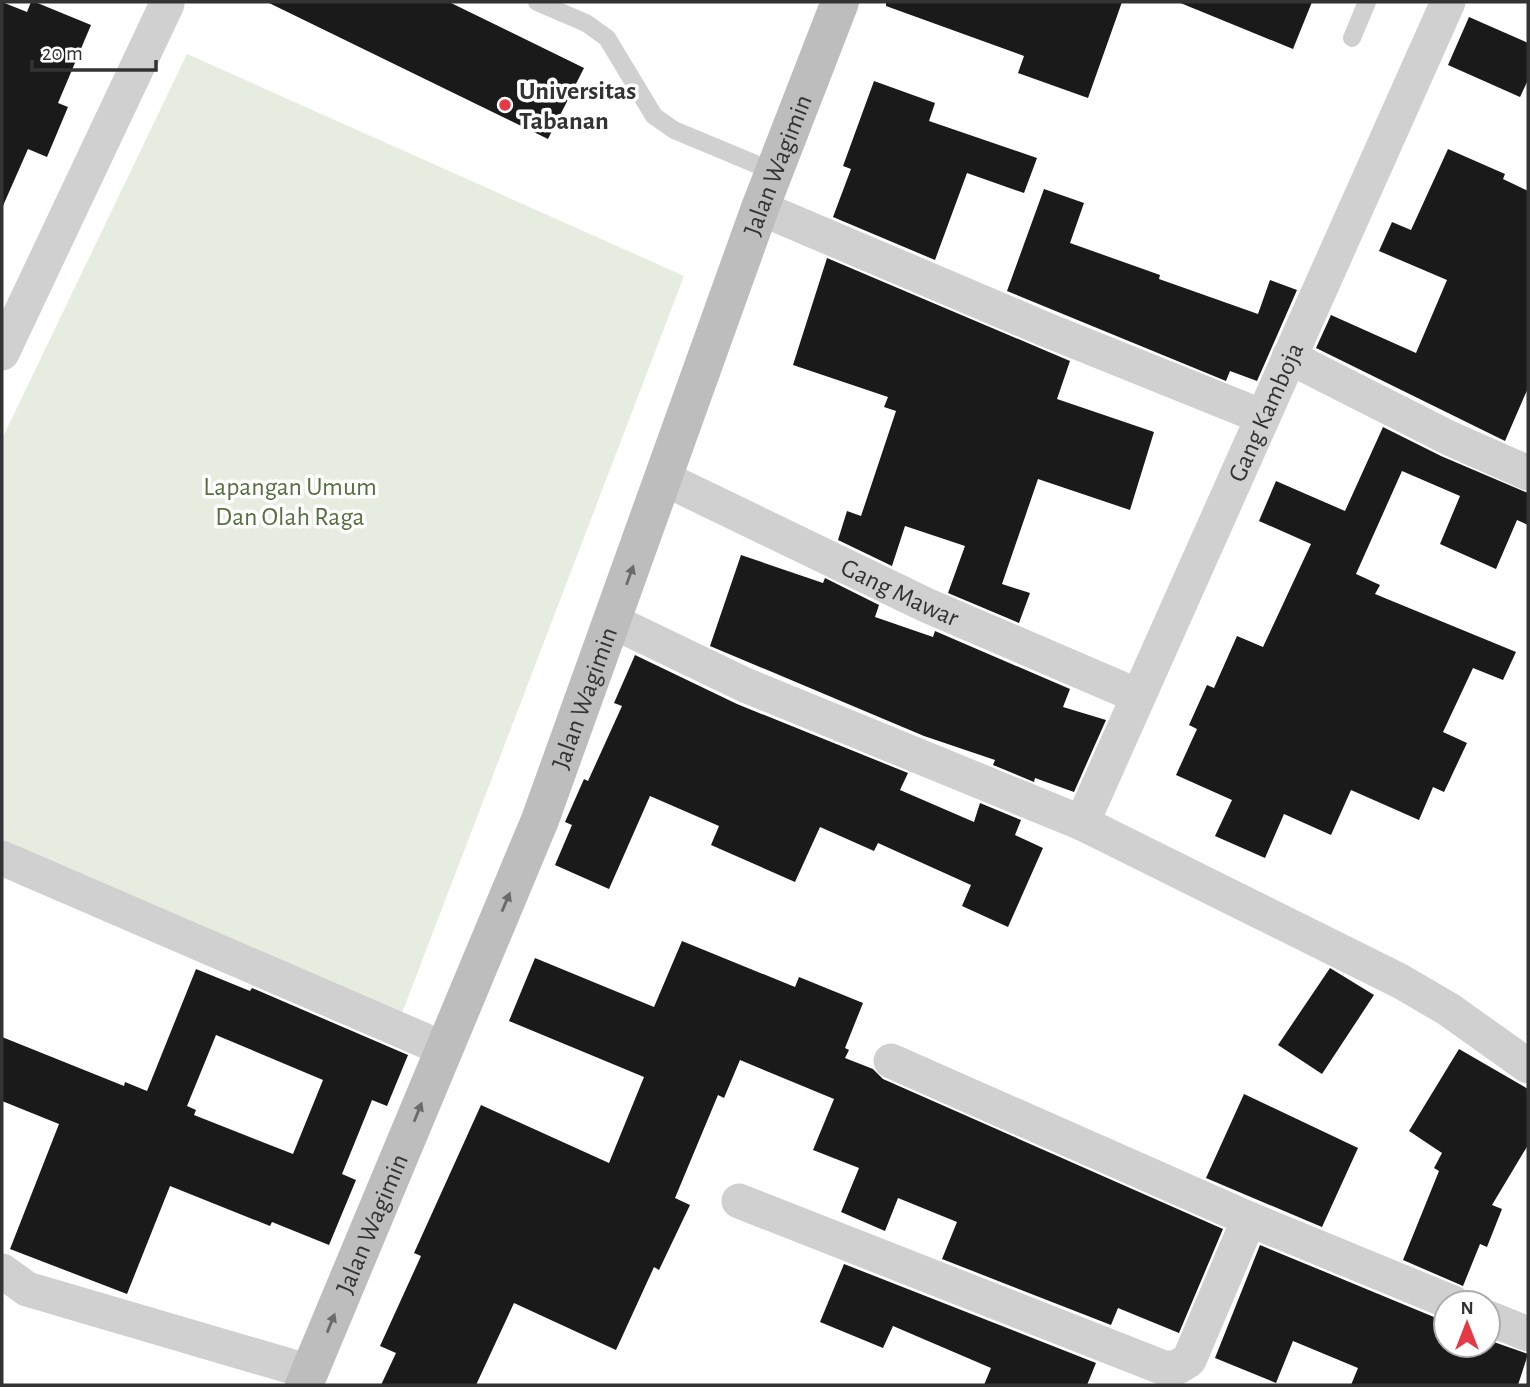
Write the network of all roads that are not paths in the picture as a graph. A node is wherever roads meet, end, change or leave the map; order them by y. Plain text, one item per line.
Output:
1 (537, 2) edge
2 (839, 2) edge
3 (1367, 2) edge
4 (1448, 2) edge
5 (167, 4) dead end
6 (1352, 38) dead end
7 (775, 172) junction
8 (760, 208) junction
9 (2, 353) edge
10 (1289, 357) junction
11 (1263, 417) junction
12 (1528, 473) edge
13 (664, 479) junction
14 (614, 622) junction
15 (1138, 696) junction
16 (1082, 823) junction
17 (2, 858) edge
18 (444, 1049) junction
19 (891, 1061) dead end
20 (1528, 1066) edge
21 (739, 1201) dead end
22 (1248, 1219) junction
23 (2, 1271) edge
24 (1432, 1295) edge
25 (1502, 1324) edge
26 (1528, 1334) edge
27 (307, 1378) edge

1 - 7 lane
2 - 7 main road, Jalan Wagimin
3 - 6 lane
4 - 10 street, Gang Kamboja
5 - 9 street
7 - 8 main road, Jalan Wagimin
8 - 11 street
8 - 13 main road, Jalan Wagimin
10 - 11 street, Gang Kamboja
10 - 12 street
11 - 15 street, Gang Kamboja
14 -> 13 main road, Jalan Wagimin
13 - 15 street, Gang Mawar
14 - 16 street
18 -> 14 main road, Jalan Wagimin
15 - 16 street, Gang Kamboja
16 - 20 street
17 - 18 street
27 -> 18 main road, Jalan Wagimin
19 - 22 street
21 - 22 street
22 - 24 street
23 - 27 street
25 - 26 street

